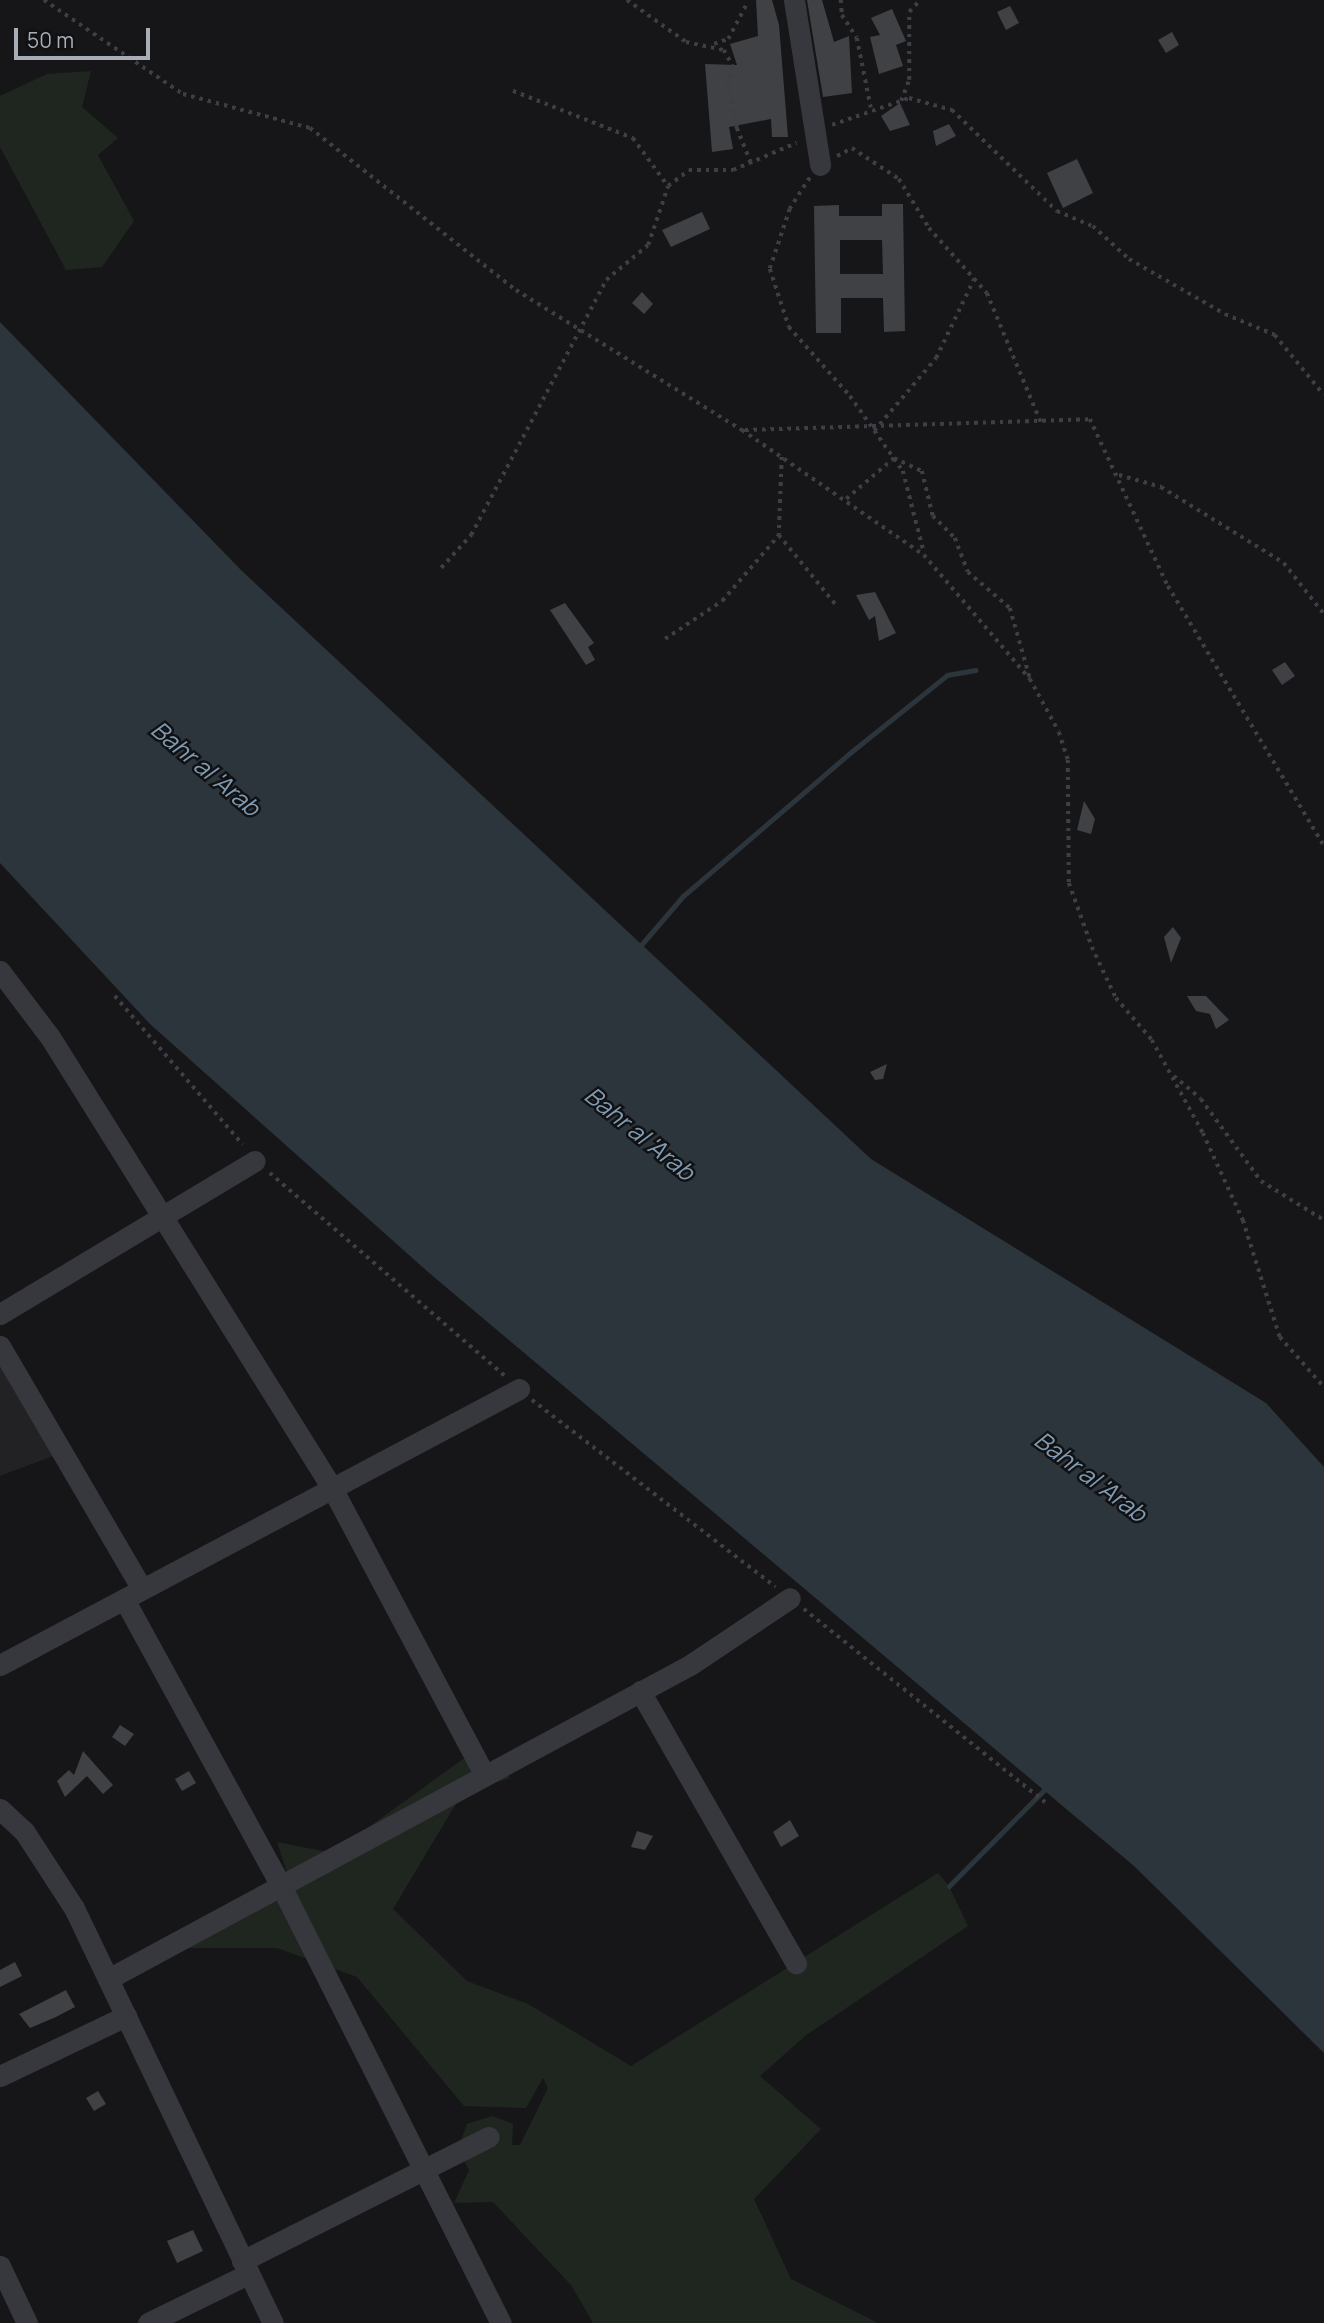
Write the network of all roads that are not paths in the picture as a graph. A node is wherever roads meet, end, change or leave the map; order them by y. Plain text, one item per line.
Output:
1 (794, 0) edge
2 (820, 165) road end
3 (0, 971) edge
4 (255, 1161) road end
5 (164, 1215) junction
6 (0, 1314) edge
7 (0, 1346) edge
8 (519, 1389) road end
9 (332, 1488) junction
10 (133, 1594) junction
11 (790, 1598) road end
12 (0, 1665) edge
13 (640, 1691) junction
14 (484, 1774) junction
15 (0, 1809) edge
16 (281, 1886) junction
17 (796, 1963) dead end
18 (108, 1979) junction
19 (126, 2016) junction
20 (0, 2076) edge
21 (489, 2137) dead end
22 (425, 2168) junction
23 (0, 2266) edge
24 (245, 2267) junction
25 (27, 2323) edge
26 (148, 2323) edge
27 (273, 2323) edge
28 (501, 2323) edge

1 - 2 street
3 - 5 street
4 - 5 street
5 - 6 street
5 - 9 street
7 - 10 street
8 - 9 street
9 - 10 street
9 - 14 street
10 - 12 street
10 - 16 street
11 - 13 street
13 - 14 street
13 - 17 street
14 - 16 street
15 - 18 street
16 - 18 street
16 - 22 street
18 - 19 street
19 - 20 street
19 - 24 street
21 - 22 street
22 - 24 street
22 - 28 street
23 - 25 street
24 - 26 street
24 - 27 street

